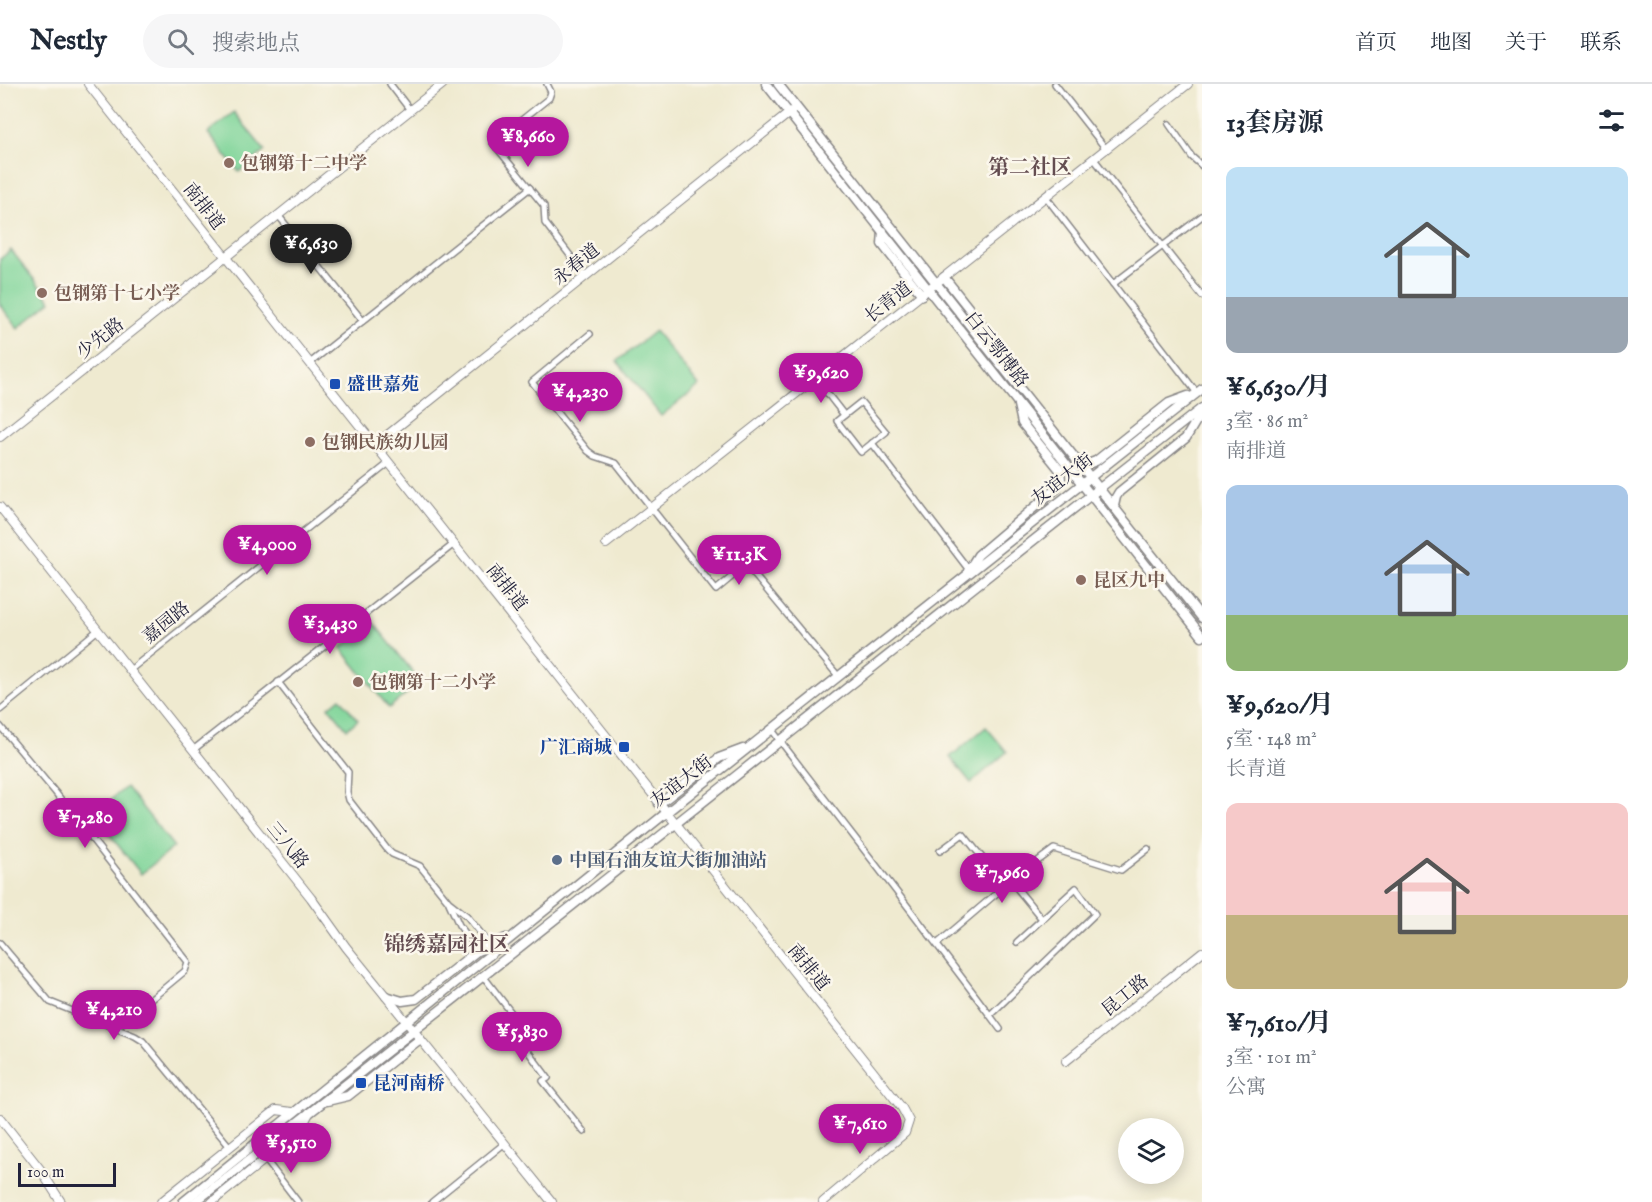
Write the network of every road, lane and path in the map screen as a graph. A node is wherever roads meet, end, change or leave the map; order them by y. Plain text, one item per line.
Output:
1 (88, 84) edge
2 (390, 84) edge
3 (443, 84) edge
4 (547, 84) edge
5 (766, 84) edge
6 (1055, 84) edge
7 (1188, 84) edge
8 (783, 86) edge
9 (410, 110) junction
10 (793, 110) junction
11 (1169, 124) dead end
12 (1106, 149) junction
13 (1094, 159) junction
14 (1202, 166) edge
15 (530, 188) junction
16 (1046, 196) junction
17 (278, 215) junction
18 (1202, 216) edge
19 (1163, 246) junction
20 (225, 257) junction
21 (586, 276) junction
22 (940, 280) junction
23 (1113, 284) junction
24 (925, 292) junction
25 (1202, 296) edge
26 (363, 321) junction
27 (590, 334) dead end
28 (310, 363) junction
29 (816, 379) junction
30 (1199, 391) edge
31 (1018, 402) junction
32 (1202, 409) edge
33 (844, 415) junction
34 (0, 437) edge
35 (872, 443) junction
36 (375, 445) junction
37 (1076, 458) junction
38 (389, 463) junction
39 (1091, 477) junction
40 (1082, 484) junction
41 (1099, 488) junction
42 (1090, 495) junction
43 (1114, 506) junction
44 (0, 507) edge
45 (652, 508) junction
46 (453, 544) junction
47 (606, 544) dead end
48 (969, 570) junction
49 (963, 579) junction
50 (1202, 618) edge
51 (98, 630) junction
52 (1202, 636) edge
53 (130, 670) junction
54 (839, 677) junction
55 (278, 682) junction
56 (0, 710) edge
57 (0, 726) edge
58 (772, 730) junction
59 (780, 740) junction
60 (752, 746) junction
61 (193, 750) junction
62 (659, 804) junction
63 (666, 813) junction
64 (675, 824) junction
65 (1148, 849) dead end
66 (940, 851) dead end
67 (1011, 881) junction
68 (1005, 886) junction
69 (449, 902) junction
70 (1042, 919) junction
71 (515, 934) junction
72 (1017, 942) dead end
73 (0, 943) edge
74 (937, 944) junction
75 (490, 945) junction
76 (478, 950) junction
77 (1202, 952) edge
78 (484, 977) junction
79 (386, 996) junction
80 (990, 1016) junction
81 (406, 1021) junction
82 (115, 1029) junction
83 (1000, 1029) dead end
84 (414, 1031) junction
85 (420, 1039) junction
86 (1066, 1061) dead end
87 (324, 1102) junction
88 (292, 1112) junction
89 (309, 1113) junction
90 (0, 1118) edge
91 (584, 1132) dead end
92 (505, 1143) junction
93 (230, 1147) junction
94 (265, 1159) junction
95 (61, 1202) edge
96 (161, 1202) edge
97 (183, 1202) edge
98 (195, 1202) edge
99 (212, 1202) edge
100 (298, 1202) edge
101 (432, 1202) edge
102 (552, 1202) edge
103 (823, 1202) edge

1 - 20 street, 南排道
2 - 9 street
3 - 9 street, 少先路
4 - 15 street
5 - 10 main road
6 - 12 street
7 - 12 street, 长青道
8 - 10 main road
9 - 17 street, 少先路
10 - 21 street, 永春道
10 - 22 main road
10 - 24 main road, 白云鄂博路
11 - 14 street
12 - 13 street, 长青道
13 - 16 street, 长青道
13 - 19 street
15 - 21 street
15 - 26 street
16 - 22 street, 长青道
16 - 23 street
17 - 20 street, 少先路
17 - 26 street
18 - 19 street
19 - 23 street
19 - 25 street
20 - 28 street, 南排道
20 - 34 street, 少先路
21 - 36 street, 永春道
22 - 24 street, 长青道
22 - 37 main road, 白云鄂博路
23 - 30 street
24 - 29 street, 长青道
24 - 31 main road, 白云鄂博路
26 - 28 street
27 - 45 street
28 - 36 street, 南排道
29 - 33 street
29 - 45 street, 长青道
30 - 37 main road
30 - 39 main road, 友谊大街
31 - 40 main road, 白云鄂博路
31 - 48 main road
32 - 41 main road, 友谊大街
32 - 43 main road
33 - 35 street
33 - 35 street
35 - 48 street
36 - 38 street, 南排道
37 - 39 main road, 白云鄂博路
38 - 46 street, 南排道
38 - 53 street, 嘉园路
39 - 40 main road, 友谊大街
39 - 41 main road, 白云鄂博路
40 - 42 main road, 白云鄂博路
40 - 49 main road, 友谊大街
41 - 42 main road, 友谊大街
41 - 43 main road, 白云鄂博路
42 - 52 main road, 白云鄂博路
42 - 59 main road, 友谊大街
43 - 50 main road, 白云鄂博路
44 - 51 street, 三八路
45 - 47 street, 长青道
45 - 54 street
46 - 55 street
46 - 62 street, 南排道
48 - 49 main road
49 - 54 main road, 友谊大街
51 - 53 street, 三八路
51 - 56 street
53 - 61 street, 三八路
54 - 58 main road, 友谊大街
55 - 61 street
55 - 69 street
57 - 82 street
58 - 59 street
58 - 60 main road, 友谊大街
59 - 64 main road, 友谊大街
59 - 74 street
60 - 62 main road
60 - 63 main road, 友谊大街
61 - 79 street, 三八路
62 - 63 street, 南排道
63 - 64 street, 南排道
63 - 71 main road, 友谊大街
64 - 78 main road, 友谊大街
64 - 103 street, 南排道
65 - 67 street
66 - 68 street
67 - 68 street
67 - 70 street
68 - 74 street
69 - 75 street
69 - 76 street
70 - 72 street
70 - 80 street
71 - 75 main road
71 - 81 main road, 友谊大街
73 - 82 street
74 - 80 street
75 - 76 main road
76 - 79 main road
77 - 86 street, 昆工路
78 - 84 main road, 友谊大街
78 - 91 street
79 - 81 street, 三八路
80 - 83 street
81 - 84 street, 三八路
81 - 88 main road, 友谊大街
82 - 93 street
84 - 85 street, 三八路
84 - 87 main road, 友谊大街
85 - 87 main road
85 - 92 street, 三八路
87 - 89 main road, 友谊大街
88 - 93 street
88 - 97 main road, 友谊大街
89 - 94 street
89 - 98 main road, 友谊大街
90 - 95 street
92 - 101 street
92 - 102 street, 三八路
93 - 96 street
94 - 99 street
94 - 100 street

